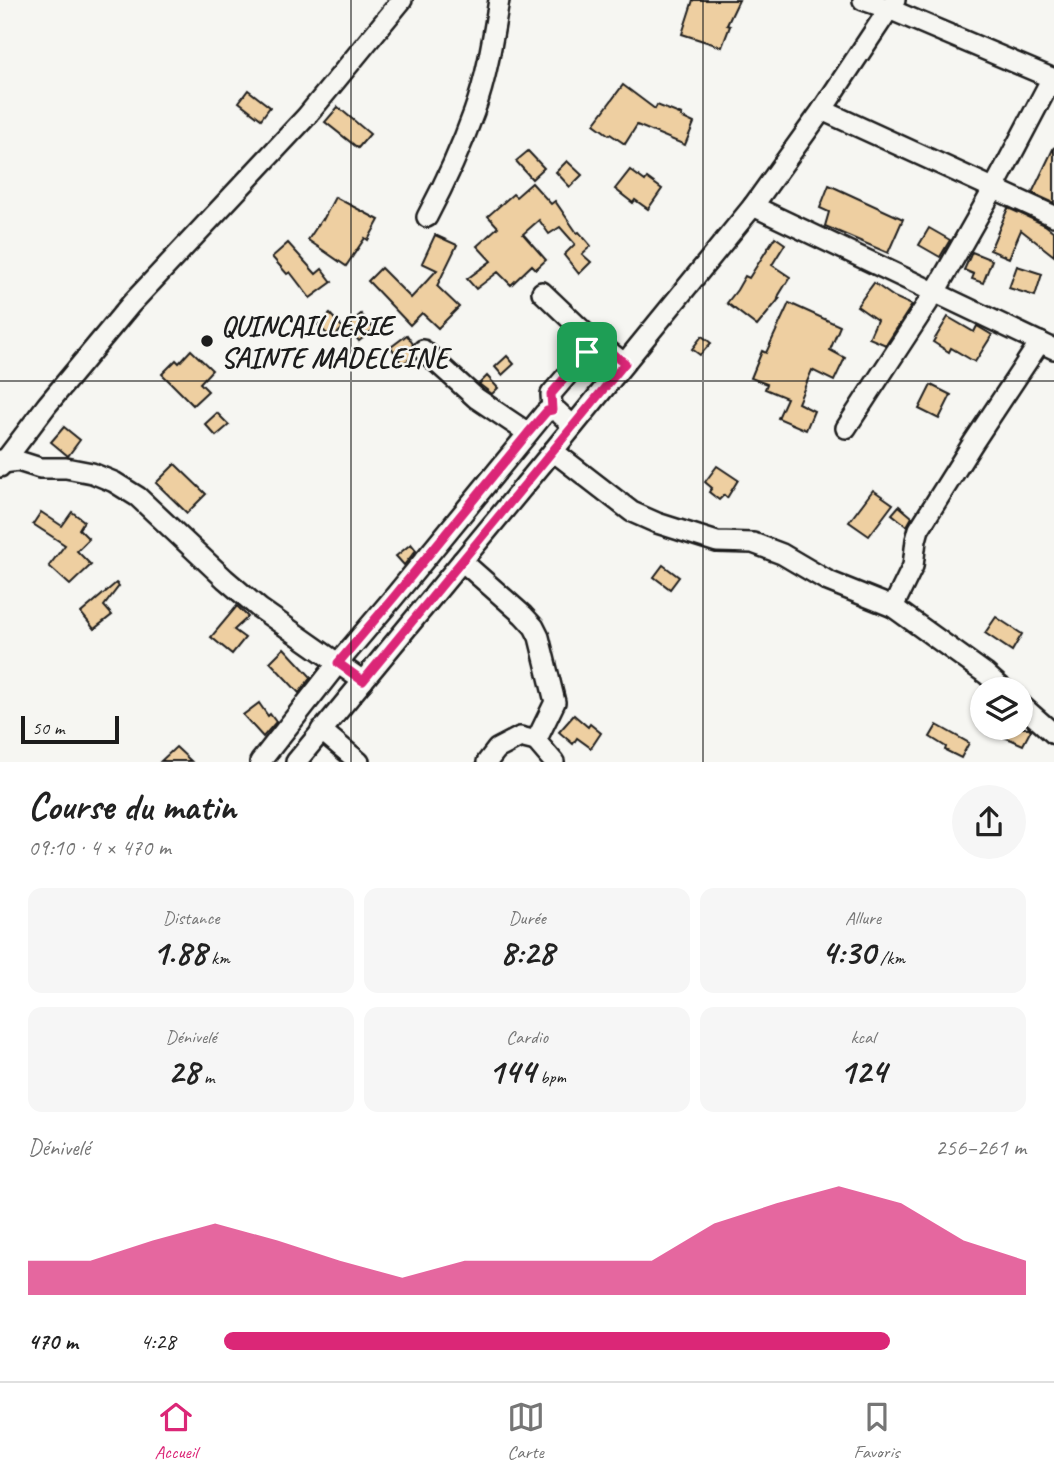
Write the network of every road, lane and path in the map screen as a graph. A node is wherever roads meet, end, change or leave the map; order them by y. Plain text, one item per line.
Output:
1 (402, 0) edge
2 (499, 0) edge
3 (863, 0) edge
4 (892, 5) edge
5 (1053, 78) edge
6 (822, 110) junction
7 (994, 188) junction
8 (752, 206) junction
9 (1054, 216) edge
10 (427, 217) dead end
11 (542, 292) dead end
12 (935, 292) junction
13 (585, 333) junction
14 (1047, 346) edge
15 (423, 350) dead end
16 (625, 363) junction
17 (552, 410) junction
18 (573, 426) junction
19 (846, 428) dead end
20 (528, 433) junction
21 (553, 451) junction
22 (1, 463) edge
23 (462, 561) junction
24 (893, 607) junction
25 (338, 663) junction
26 (989, 677) edge
27 (363, 681) junction
28 (1033, 715) edge
29 (321, 730) junction
30 (1054, 734) edge
31 (536, 741) junction
32 (260, 761) edge
33 (296, 761) edge
34 (359, 761) edge
35 (487, 761) edge
36 (554, 761) edge

1 - 22 street
2 - 10 street
3 - 4 street
4 - 5 street
4 - 6 street
5 - 7 street
6 - 7 street
6 - 8 street
7 - 9 street
7 - 12 street
8 - 12 street
8 - 16 street
11 - 13 street
12 - 14 street
12 - 19 street
13 - 16 street
13 - 17 street
14 - 24 street
15 - 20 street
16 - 18 street
17 - 18 street
17 - 20 street
18 - 21 street
20 - 25 street
21 - 23 street
21 - 24 street
22 - 25 street
23 - 27 street
23 - 31 street
24 - 26 street
25 - 27 street
25 - 32 street
27 - 29 street
28 - 30 street
29 - 33 street
29 - 34 street
31 - 35 street
31 - 36 street

